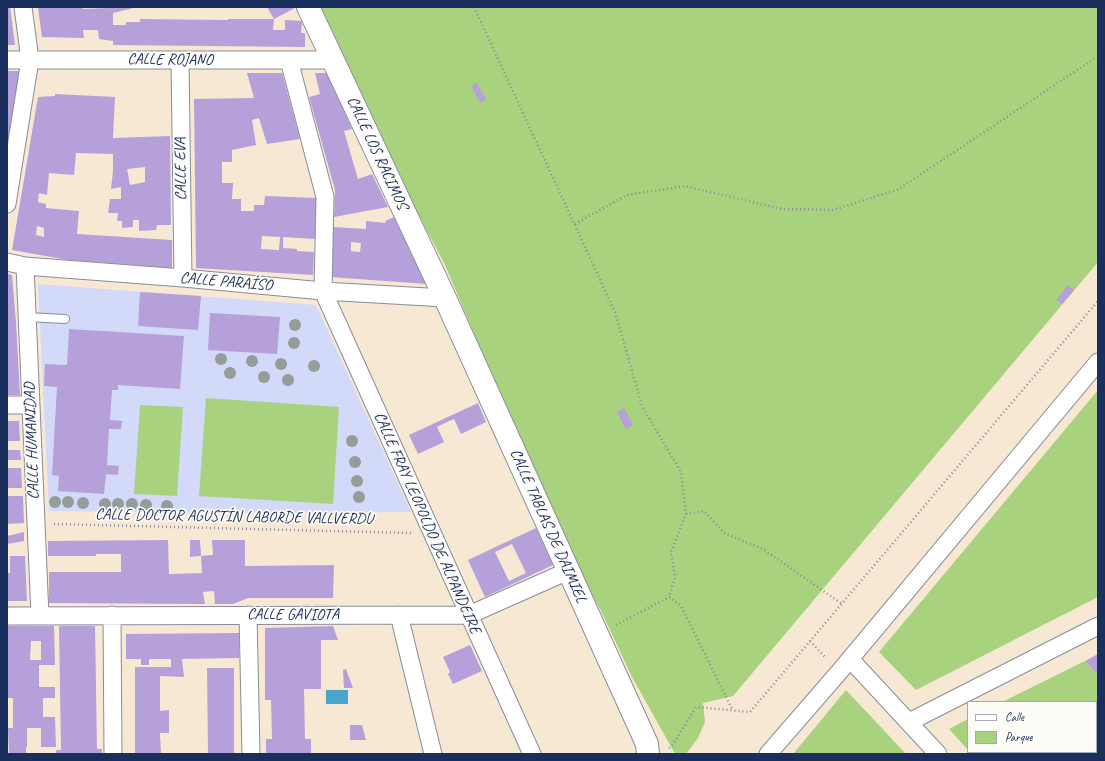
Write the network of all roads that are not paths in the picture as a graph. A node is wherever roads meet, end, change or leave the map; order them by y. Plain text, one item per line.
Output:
1 (23, 7) edge
2 (308, 7) edge
3 (7, 60) edge
4 (30, 60) junction
5 (180, 60) junction
6 (288, 60) junction
7 (333, 60) junction
8 (7, 204) edge
9 (7, 262) edge
10 (25, 266) junction
11 (183, 278) junction
12 (323, 291) junction
13 (445, 298) junction
14 (27, 317) junction
15 (65, 319) dead end
16 (1098, 362) edge
17 (7, 405) edge
18 (30, 406) junction
19 (568, 570) junction
20 (112, 615) junction
21 (248, 615) junction
22 (399, 615) junction
23 (469, 615) junction
24 (7, 616) edge
25 (40, 616) junction
26 (1098, 626) edge
27 (850, 659) junction
28 (909, 722) junction
29 (113, 754) edge
30 (251, 754) edge
31 (433, 754) edge
32 (532, 754) edge
33 (648, 754) edge
34 (768, 754) edge
35 (938, 754) edge

1 - 4 street
2 - 7 street, CALLE LOS RACIMOS
3 - 4 street, CALLE ROJANO
4 - 5 street, CALLE ROJANO
4 - 8 street
5 - 6 street, CALLE ROJANO
5 - 11 street, CALLE EVA
6 - 7 street, CALLE ROJANO
6 - 12 street
7 - 13 street, CALLE LOS RACIMOS
9 - 10 street, CALLE PARAÍSO
10 - 11 street, CALLE PARAÍSO
10 - 14 street, CALLE HUMANIDAD
11 - 12 street, CALLE PARAÍSO
12 - 13 street, CALLE PARAÍSO
12 - 23 street, CALLE FRAY LEOPOLDO DE ALPANDEIRE
13 - 19 street, CALLE TABLAS DE DAIMIEL
14 - 15 lane
14 - 18 street, CALLE HUMANIDAD
16 - 27 street
17 - 18 street
18 - 25 street, CALLE HUMANIDAD
19 - 23 street, CALLE GAVIOTA
19 - 33 street, CALLE TABLAS DE DAIMIEL
20 - 21 street, CALLE GAVIOTA
20 - 25 street, CALLE GAVIOTA
20 - 29 street
21 - 22 street, CALLE GAVIOTA
21 - 30 street
22 - 23 street, CALLE GAVIOTA
22 - 31 street
23 - 32 street, CALLE FRAY LEOPOLDO DE ALPANDEIRE
24 - 25 street, CALLE GAVIOTA
26 - 28 street
27 - 28 street
27 - 34 street
28 - 35 street

